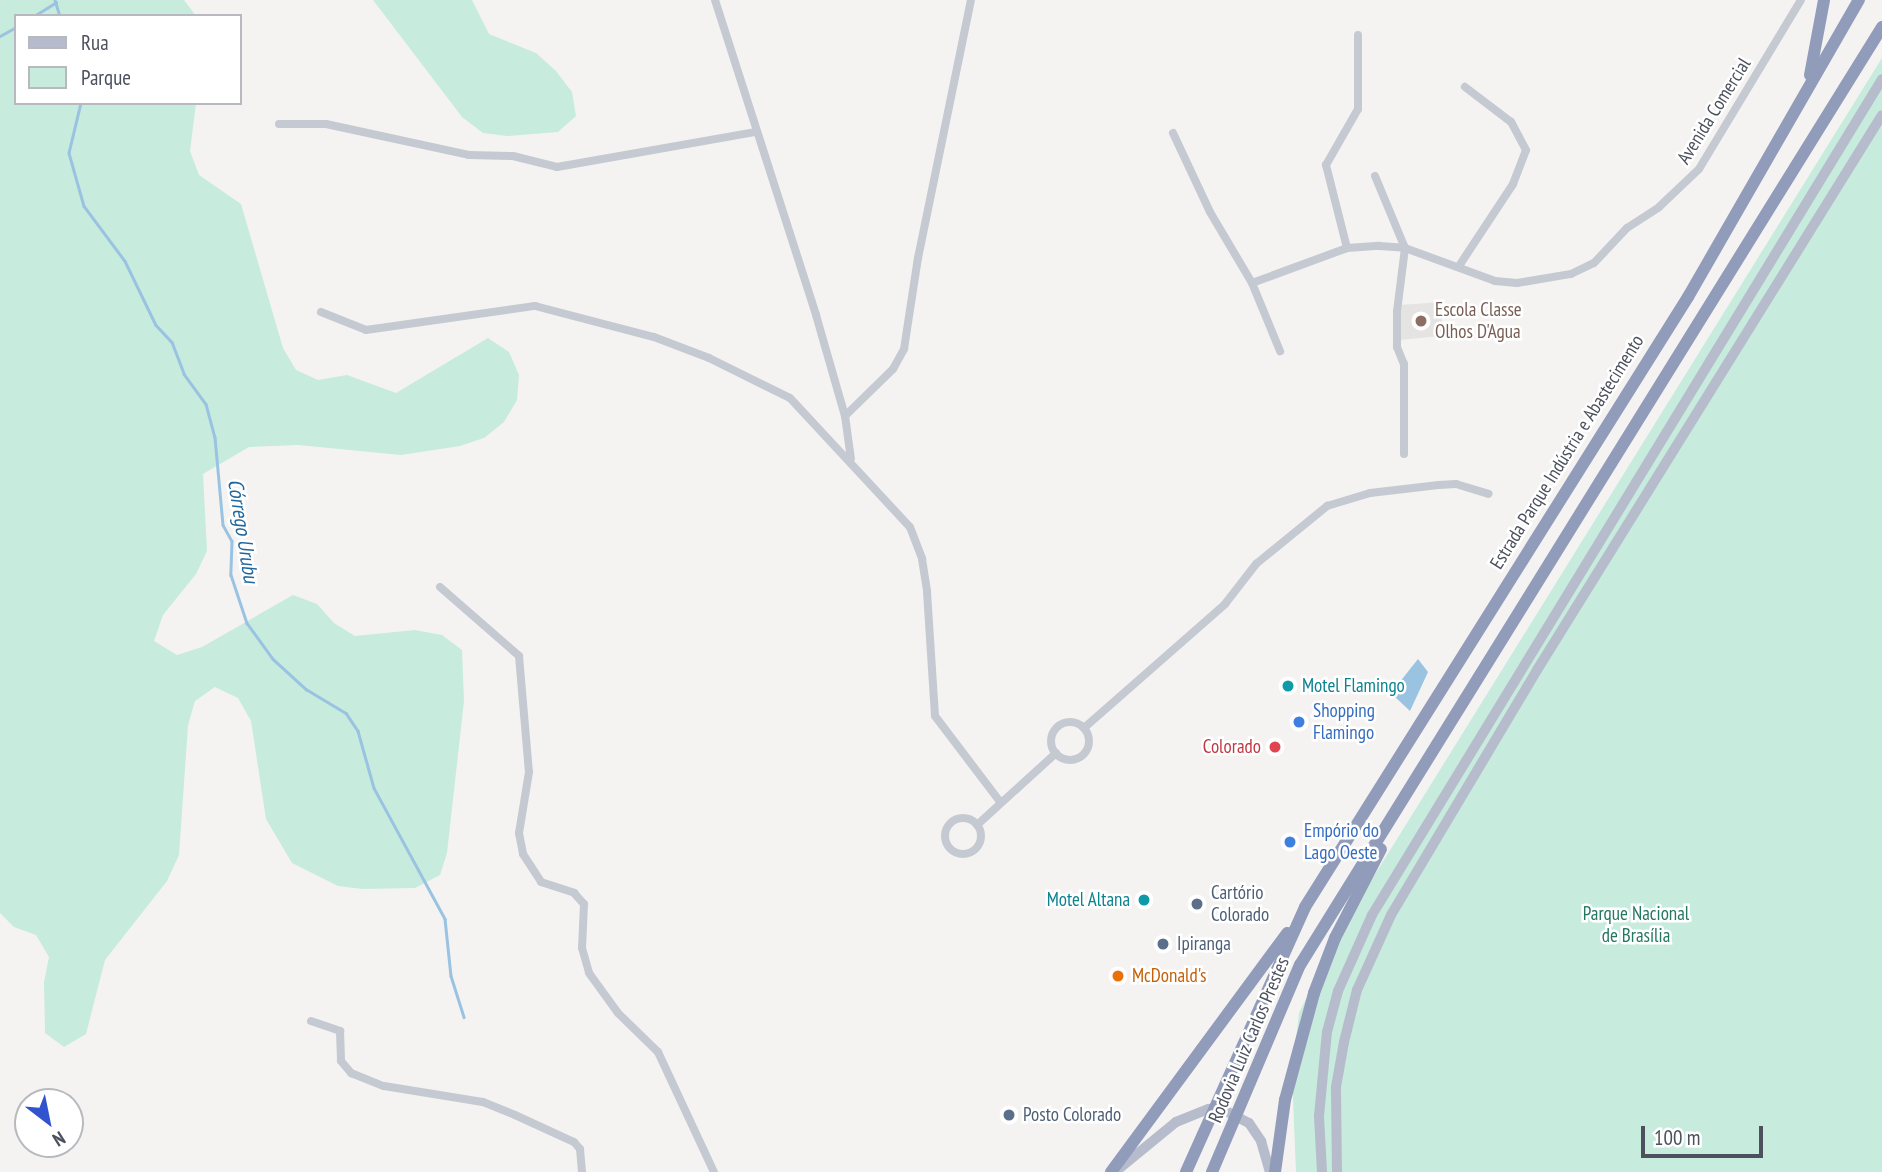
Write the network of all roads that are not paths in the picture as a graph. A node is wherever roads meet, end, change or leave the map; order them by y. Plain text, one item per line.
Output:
1 (715, 0) edge
2 (971, 0) edge
3 (1801, 0) edge
4 (1824, 0) edge
5 (1859, 0) edge
6 (1882, 27) edge
7 (1358, 35) dead end
8 (1882, 79) edge
9 (1808, 86) junction
10 (1465, 87) dead end
11 (1882, 114) edge
12 (279, 124) dead end
13 (755, 132) junction
14 (1173, 132) dead end
15 (1375, 176) dead end
16 (1347, 248) junction
17 (1405, 248) junction
18 (1459, 266) junction
19 (1252, 283) junction
20 (321, 312) dead end
21 (1280, 351) dead end
22 (845, 416) junction
23 (1404, 454) dead end
24 (851, 459) junction
25 (1489, 494) dead end
26 (440, 587) dead end
27 (1084, 728) junction
28 (1056, 753) junction
29 (1000, 803) junction
30 (1394, 819) junction
31 (977, 825) junction
32 (1298, 919) junction
33 (310, 1021) dead end
34 (1255, 1135) junction
35 (582, 1172) edge
36 (714, 1172) edge
37 (1113, 1172) edge
38 (1186, 1172) edge
39 (1212, 1172) edge
40 (1264, 1172) edge
41 (1273, 1172) edge
42 (1322, 1172) edge
43 (1337, 1172) edge

1 - 13 street
2 - 22 street
3 - 18 street, Avenida Comercial
4 - 9 highway
5 - 9 highway, Estrada Parque Indústria e Abastecimento
6 - 30 highway
7 - 16 street
8 - 42 main road
9 - 32 highway, Estrada Parque Indústria e Abastecimento
10 - 18 street
11 - 43 main road
12 - 13 street
13 - 22 street
14 - 19 street
15 - 17 street
16 - 17 street
16 - 19 street
17 - 18 street
17 - 23 street
19 - 21 street
20 - 24 street
22 - 24 street
24 - 29 street
25 - 27 street
26 - 36 street
27 - 28 street
27 - 28 street
28 - 29 street
29 - 31 street
30 - 39 highway, Rodovia Luiz Carlos Prestes
30 - 41 highway
31 - 31 street
32 - 37 highway
32 - 38 highway, Rodovia Luiz Carlos Prestes
33 - 35 street
34 - 37 main road
34 - 40 main road
34 - 41 main road

